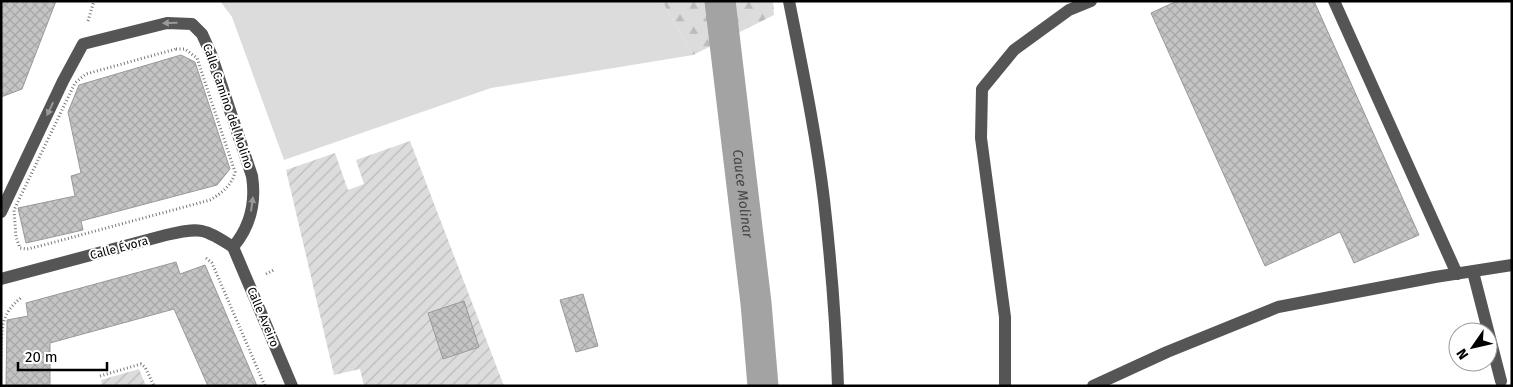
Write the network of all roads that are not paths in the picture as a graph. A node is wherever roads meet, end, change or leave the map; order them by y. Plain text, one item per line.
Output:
1 (789, 1) edge
2 (1091, 1) edge
3 (1334, 1) edge
4 (1, 212) edge
5 (233, 247) junction
6 (1512, 266) edge
7 (1473, 272) junction
8 (1457, 274) junction
9 (1, 280) edge
10 (1501, 381) dead end
11 (292, 386) edge
12 (838, 386) edge
13 (1005, 386) edge
14 (1093, 386) edge

1 - 12 street
2 - 13 street
3 - 8 street
5 -> 4 street, Calle Camino del Molino
5 - 9 street, Calle Évora
5 - 11 street, Calle Aveiro
6 - 7 street
7 - 8 street
7 - 10 street
8 - 14 street

